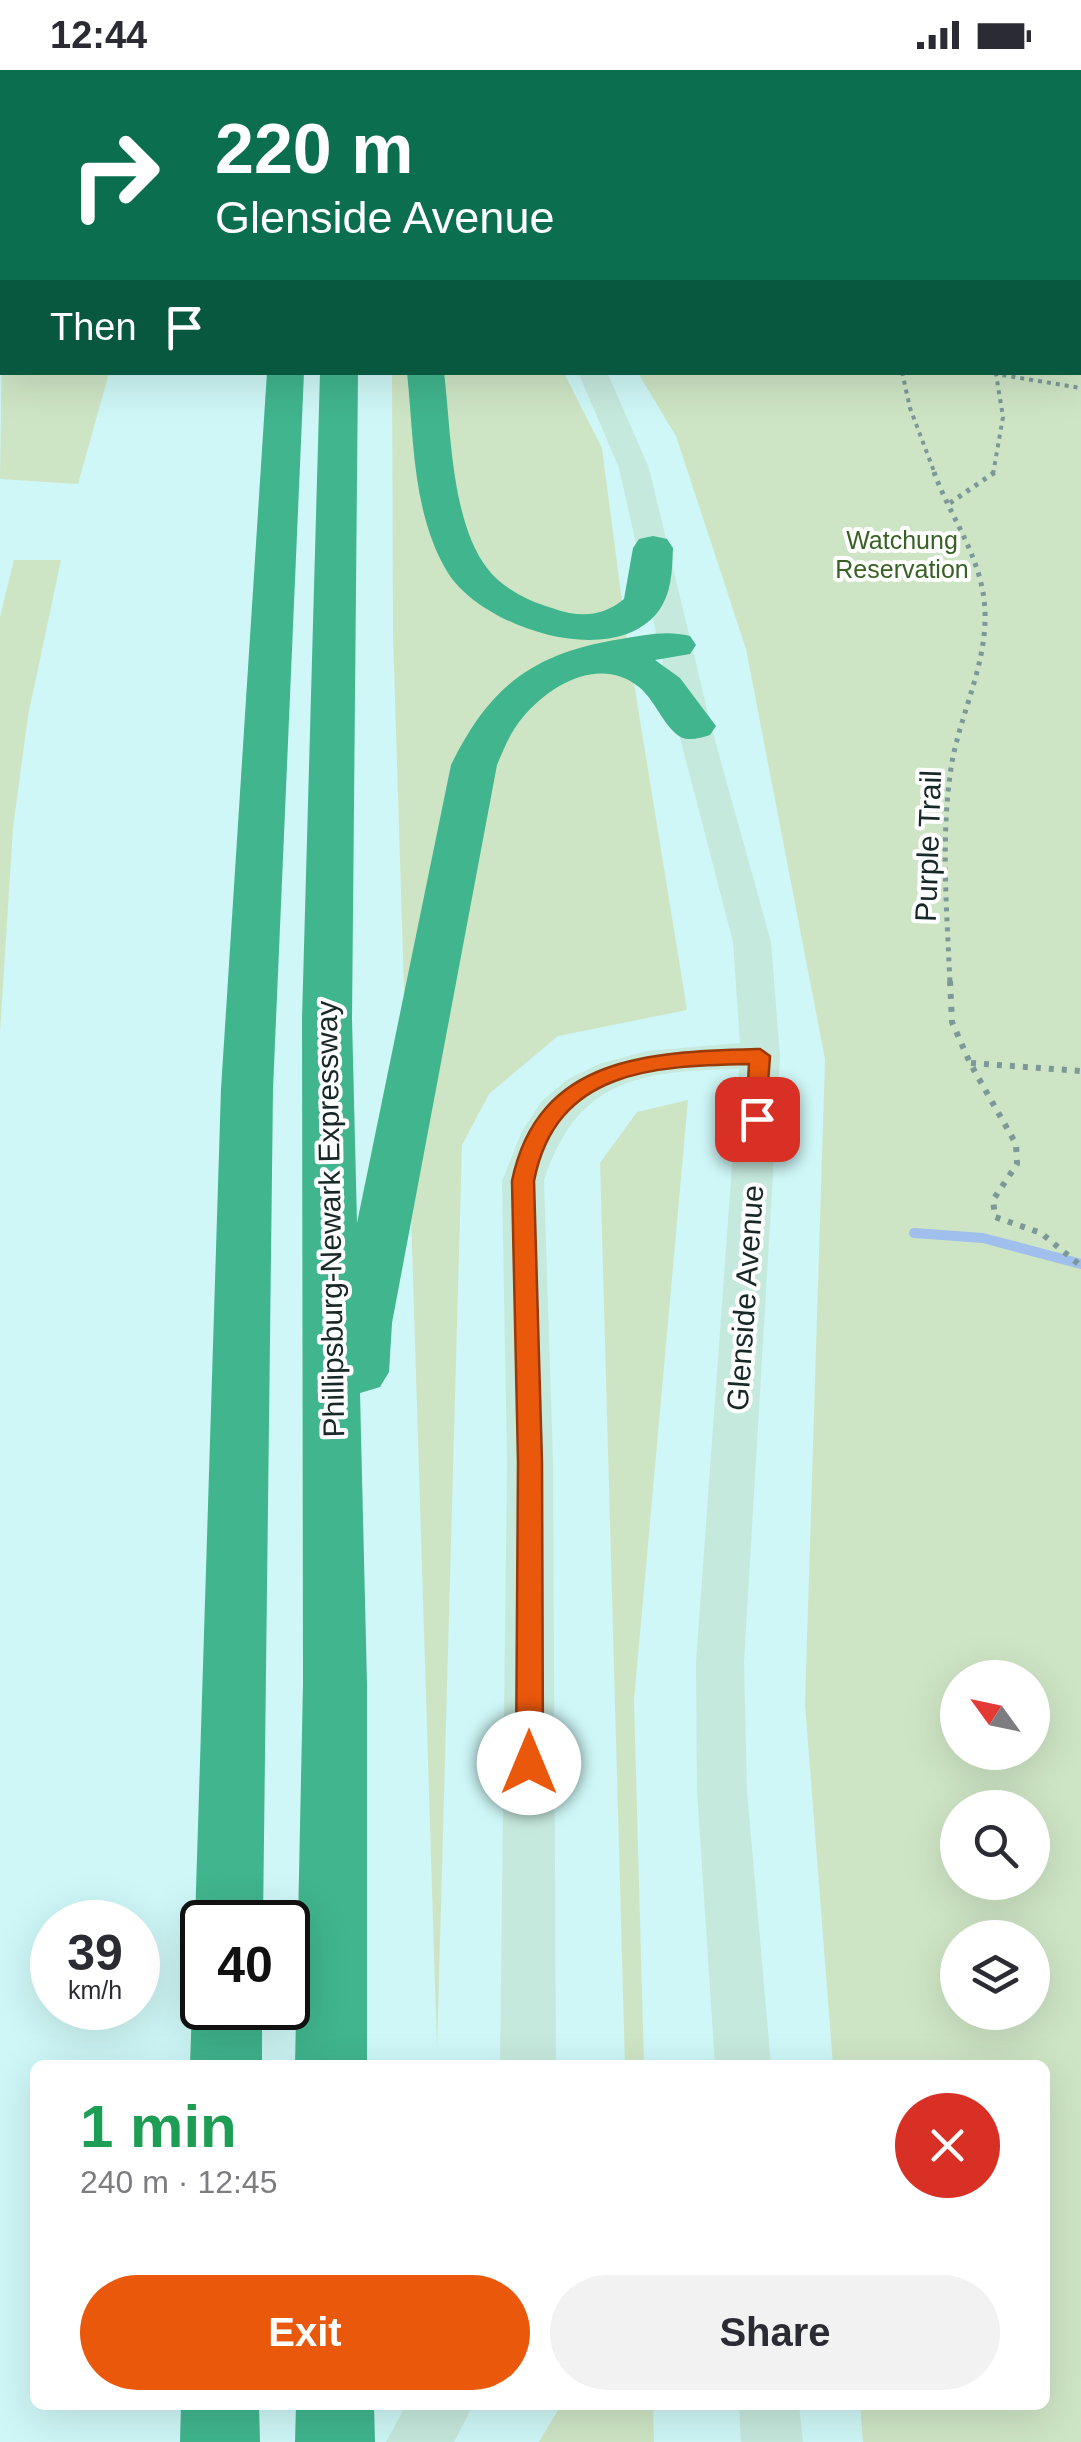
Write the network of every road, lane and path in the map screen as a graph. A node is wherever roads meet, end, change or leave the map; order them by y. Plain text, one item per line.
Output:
1 (286, 375) edge
2 (339, 375) edge
3 (425, 375) edge
4 (593, 375) edge
5 (903, 375) edge
6 (997, 375) edge
7 (1008, 375) edge
8 (1081, 388) edge
9 (950, 502) junction
10 (653, 548) junction
11 (674, 638) junction
12 (582, 644) junction
13 (694, 726) junction
14 (760, 1056) junction
15 (970, 1063) junction
16 (1081, 1071) edge
17 (1081, 1266) edge
18 (335, 1684) junction
19 (229, 1900) edge
20 (227, 2030) edge
21 (226, 2060) edge
22 (331, 2060) edge
23 (528, 2060) edge
24 (743, 2060) edge
25 (220, 2410) edge
26 (334, 2410) edge
27 (439, 2410) edge
28 (769, 2410) edge
29 (220, 2442) edge
30 (336, 2442) edge
31 (417, 2442) edge
32 (772, 2442) edge

1 - 19 highway
2 - 18 highway, Phillipsburg-Newark Expressway
3 - 12 highway
4 - 10 main road, Glenside Avenue
5 - 9 path, Purple Trail
6 - 9 path
7 - 8 path
9 - 15 path, Purple Trail
10 - 11 main road, Glenside Avenue
10 - 12 highway
11 - 12 highway
11 - 13 main road, Glenside Avenue
12 - 13 highway
12 - 18 highway
13 - 14 main road, Glenside Avenue
14 - 23 main road
14 - 24 main road, Glenside Avenue
15 - 16 path
15 - 17 path, Purple Trail
18 - 22 highway, Phillipsburg-Newark Expressway
20 - 21 highway
25 - 29 highway
26 - 30 highway
27 - 31 main road
28 - 32 main road

